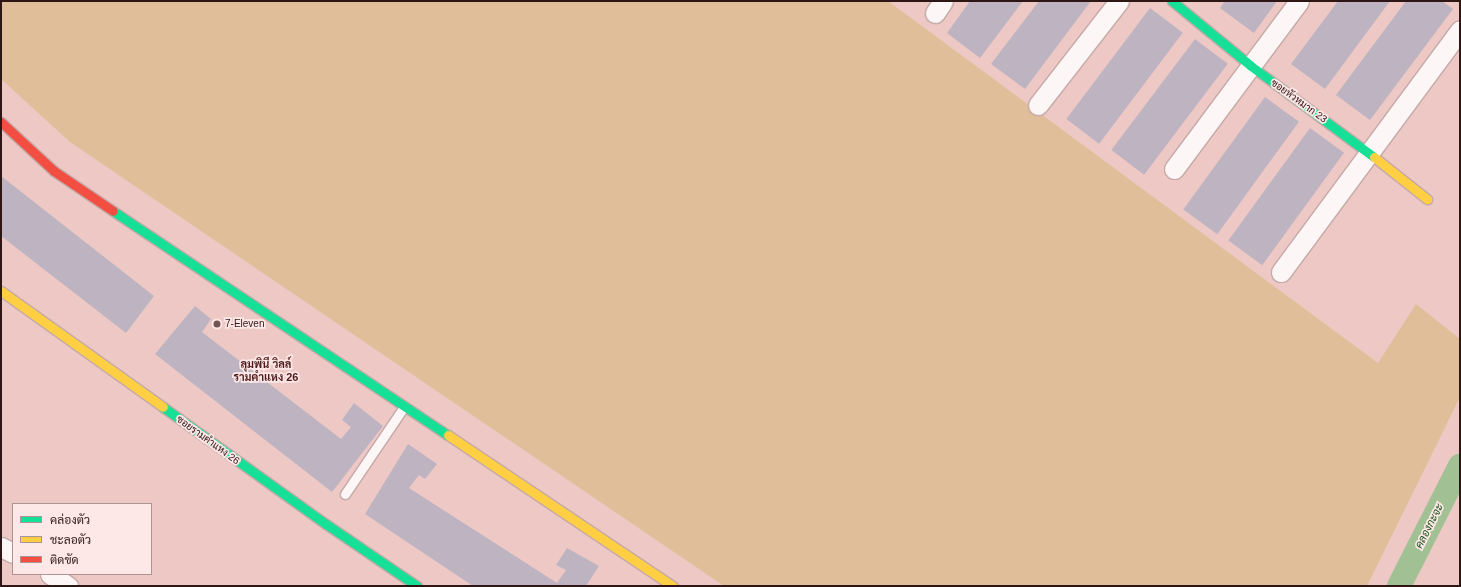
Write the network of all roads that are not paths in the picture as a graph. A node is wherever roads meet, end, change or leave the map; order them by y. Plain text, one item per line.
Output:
1 (1119, 1) edge
2 (1172, 1) edge
3 (1299, 1) edge
4 (1460, 30) edge
5 (1251, 66) junction
6 (1038, 105) dead end
7 (1, 122) edge
8 (1369, 153) junction
9 (1174, 169) dead end
10 (1427, 199) dead end
11 (1281, 272) dead end
12 (1, 291) edge
13 (404, 407) junction
14 (345, 494) dead end
15 (1, 547) edge
16 (12, 552) edge
17 (52, 575) edge
18 (68, 586) edge
19 (417, 586) edge
20 (673, 586) edge

1 - 6 street
2 - 5 street, ซอยหัวหมาก 23
3 - 5 street
4 - 8 street
5 - 8 street, ซอยหัวหมาก 23
5 - 9 street
7 - 13 street
8 - 10 street, ซอยหัวหมาก 23
8 - 11 street
12 - 19 street, ซอยรามคำแหง 26
13 - 14 lane
13 - 20 street
15 - 16 street
17 - 18 street

